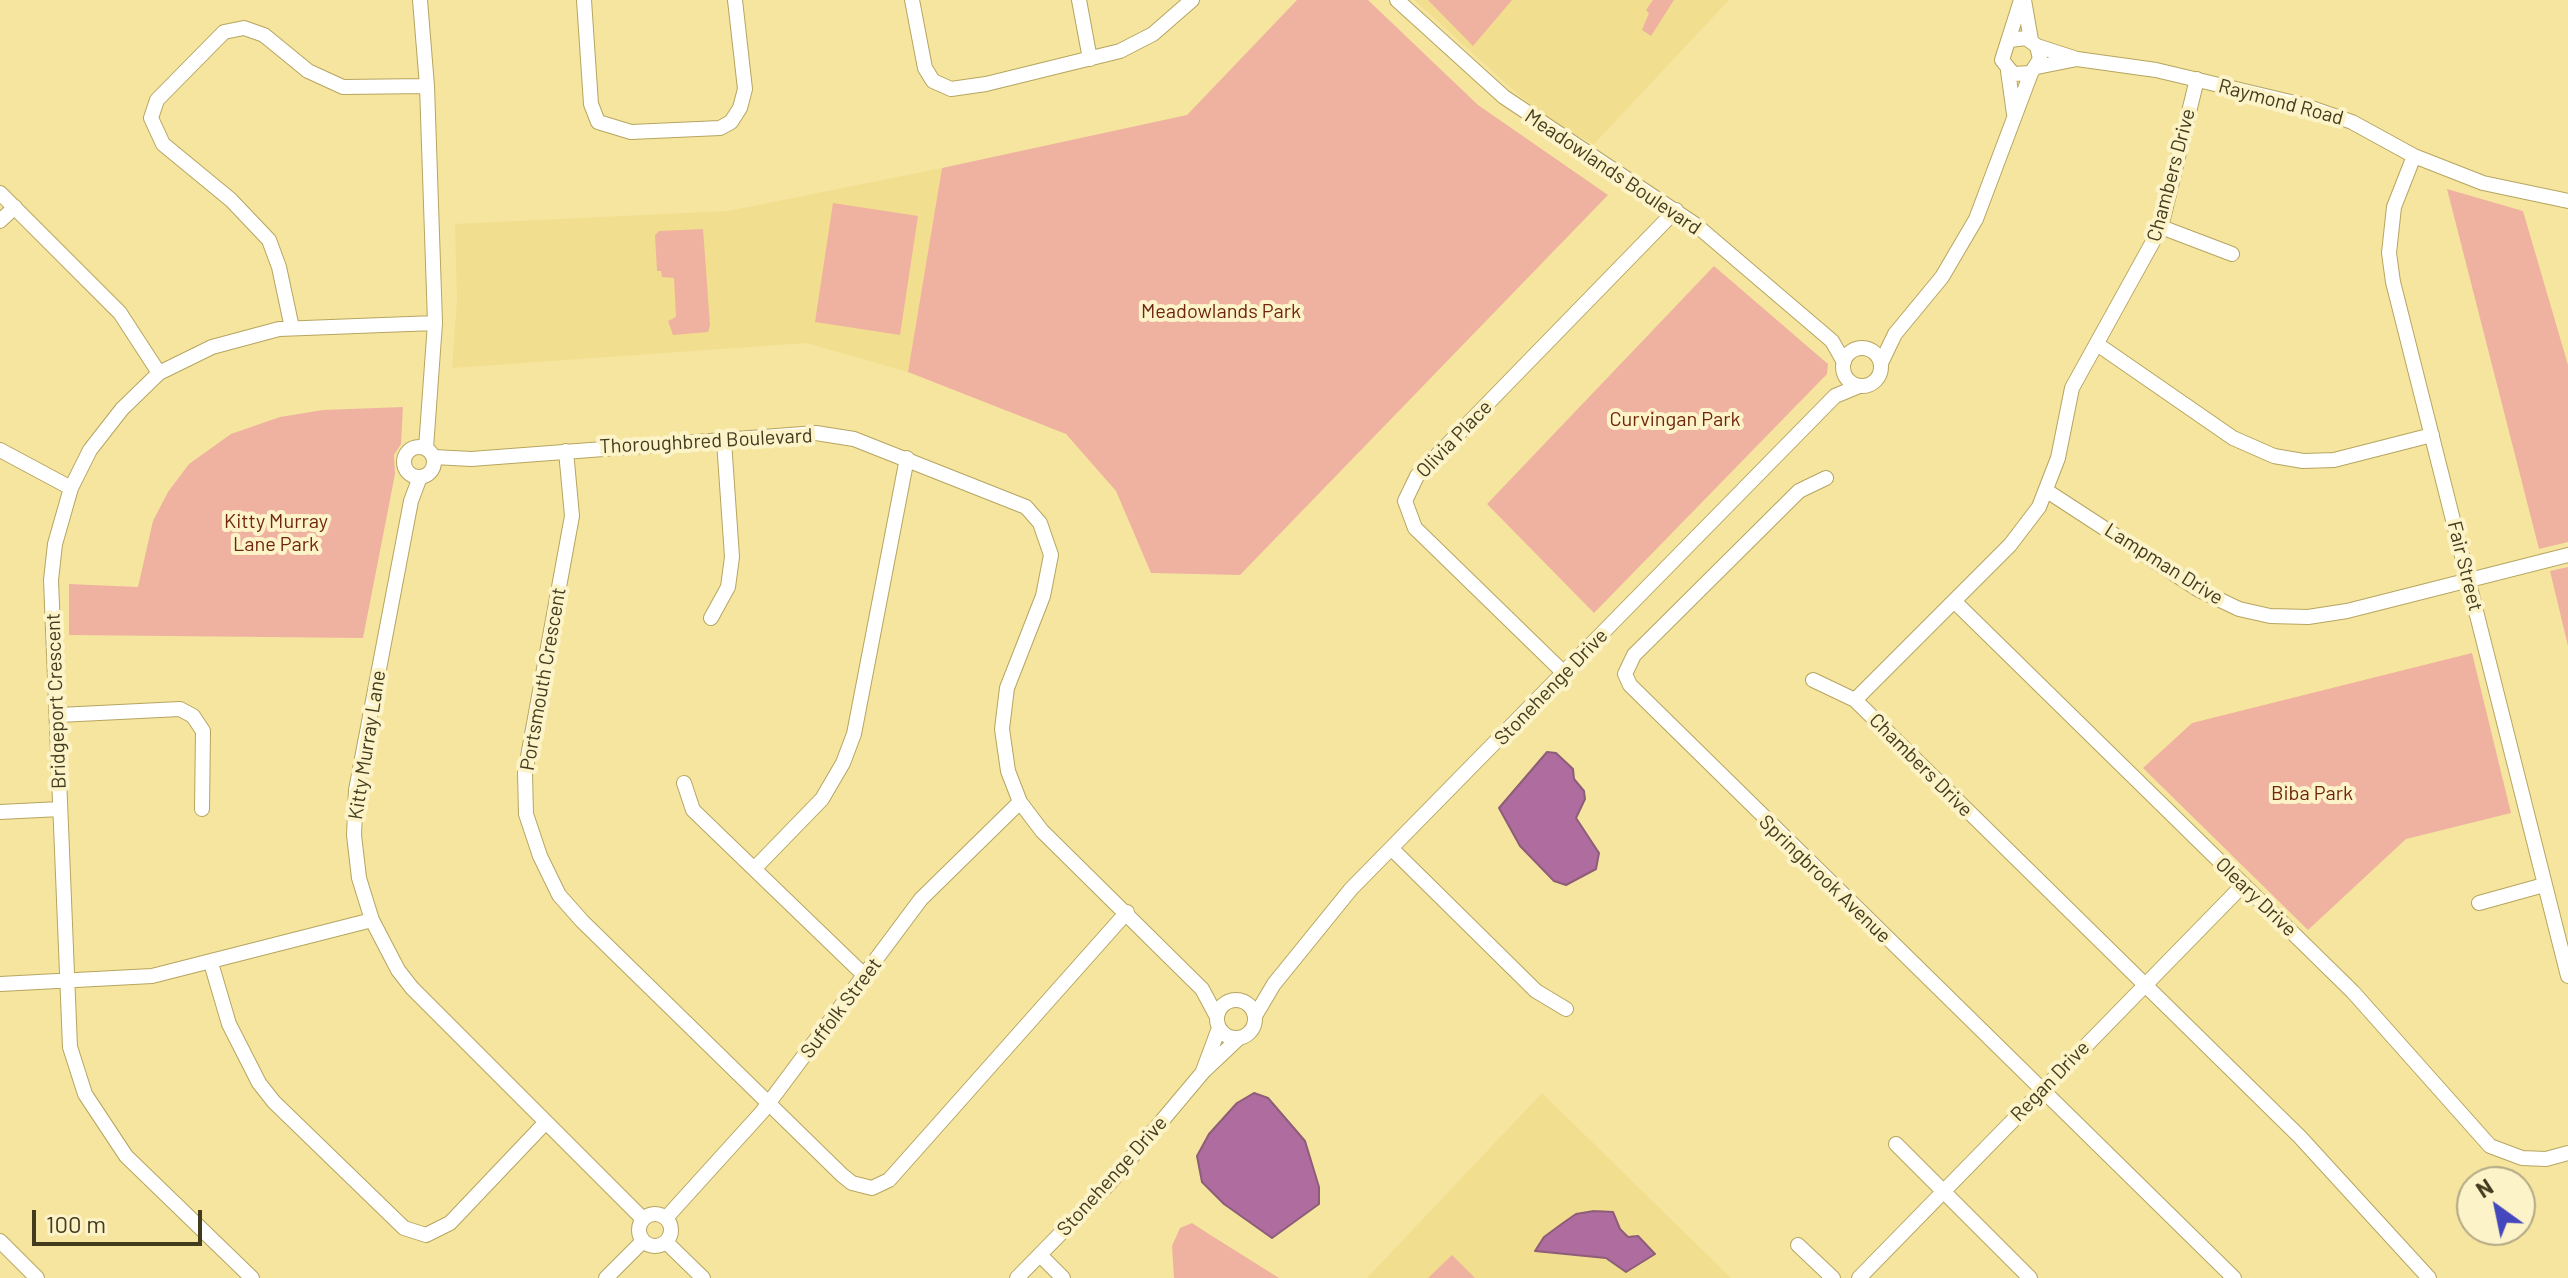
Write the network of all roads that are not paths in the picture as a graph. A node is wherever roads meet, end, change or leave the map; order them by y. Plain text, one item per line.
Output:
1 (420, 0) edge
2 (584, 0) edge
3 (735, 0) edge
4 (912, 0) edge
5 (1079, 0) edge
6 (1192, 0) edge
7 (1397, 0) edge
8 (2022, 0) edge
9 (2010, 40) junction
10 (2034, 43) junction
11 (1090, 59) junction
12 (2077, 59) junction
13 (2034, 70) junction
14 (2008, 71) junction
15 (2197, 79) junction
16 (427, 86) junction
17 (2014, 114) junction
18 (2414, 156) junction
19 (0, 193) edge
20 (2568, 201) edge
21 (15, 207) junction
22 (1676, 210) junction
23 (0, 221) edge
24 (2161, 227) junction
25 (2232, 254) dead end
26 (435, 323) junction
27 (292, 328) junction
28 (1895, 334) junction
29 (1832, 341) junction
30 (2097, 344) junction
31 (1862, 349) junction
32 (1881, 363) junction
33 (1844, 368) junction
34 (159, 373) junction
35 (1859, 386) junction
36 (1835, 396) junction
37 (2432, 435) junction
38 (724, 441) junction
39 (0, 450) edge
40 (566, 451) junction
41 (427, 455) junction
42 (907, 458) junction
43 (415, 475) junction
44 (1826, 478) dead end
45 (71, 488) junction
46 (2047, 491) junction
47 (2568, 555) edge
48 (2468, 581) junction
49 (1954, 601) junction
50 (711, 618) dead end
51 (1564, 673) junction
52 (1813, 680) dead end
53 (1855, 700) junction
54 (59, 715) junction
55 (684, 783) dead end
56 (1020, 802) junction
57 (60, 809) junction
58 (202, 809) dead end
59 (0, 812) edge
60 (1392, 849) junction
61 (754, 869) junction
62 (2243, 885) junction
63 (2544, 885) junction
64 (2479, 903) dead end
65 (1127, 912) junction
66 (372, 920) junction
67 (211, 963) junction
68 (864, 975) junction
69 (2568, 976) edge
70 (69, 981) junction
71 (0, 984) edge
72 (1274, 984) junction
73 (2144, 984) junction
74 (1202, 989) junction
75 (1235, 1001) junction
76 (1566, 1009) dead end
77 (1255, 1016) junction
78 (1218, 1023) junction
79 (1239, 1038) junction
80 (1203, 1072) junction
81 (2041, 1090) junction
82 (769, 1103) junction
83 (546, 1122) junction
84 (1896, 1144) dead end
85 (2568, 1153) edge
86 (1944, 1190) junction
87 (666, 1218) junction
88 (643, 1219) junction
89 (0, 1241) edge
90 (643, 1241) junction
91 (666, 1242) junction
92 (1798, 1245) dead end
93 (1040, 1255) junction
94 (37, 1278) edge
95 (252, 1278) edge
96 (606, 1278) edge
97 (703, 1278) edge
98 (1017, 1278) edge
99 (1063, 1278) edge
100 (1833, 1278) edge
101 (1859, 1278) edge
102 (2030, 1278) edge
103 (2234, 1278) edge
104 (2429, 1278) edge

1 - 16 street
2 - 3 street
4 - 11 street
5 - 11 street
6 - 11 street
7 - 22 street, Meadowlands Boulevard
8 - 9 street
8 - 10 street
9 - 10 street
9 - 14 street
10 - 12 street, Raymond Road
10 - 13 street
12 - 13 street, Raymond Road
12 - 15 street, Raymond Road
13 - 14 street
13 - 17 street
14 - 17 street
15 - 18 street, Raymond Road
15 - 24 street, Chambers Drive
16 - 26 street
16 - 27 street
17 - 28 street
18 - 20 street, Raymond Road
18 - 37 street, Fair Street
19 - 21 street
21 - 23 street
21 - 34 street
22 - 29 street, Meadowlands Boulevard
22 - 51 street, Olivia Place
24 - 25 street
24 - 30 street, Chambers Drive
26 - 27 street, Bridgeport Crescent
26 - 41 street
27 - 34 street, Bridgeport Crescent
28 - 31 street
28 - 32 street
29 - 31 street, Meadowlands Boulevard
29 - 33 street, Meadowlands Boulevard
30 - 37 street
30 - 46 street, Chambers Drive
31 - 32 street
31 - 33 street, Stonehenge Drive
32 - 35 street
33 - 35 street, Meadowlands Boulevard
33 - 36 street, Stonehenge Drive
34 - 45 street, Bridgeport Crescent
35 - 36 street, Stonehenge Drive
36 - 51 street, Stonehenge Drive
37 - 48 street, Fair Street
38 - 40 street, Thoroughbred Boulevard
38 - 42 street, Thoroughbred Boulevard
38 - 50 street
39 - 45 street
40 - 41 street, Thoroughbred Boulevard
40 - 82 street, Portsmouth Crescent
41 - 43 street, Thoroughbred Boulevard
41 - 43 street, Kitty Murray Lane
42 - 56 street, Thoroughbred Boulevard
42 - 61 street
43 - 66 street, Kitty Murray Lane
44 - 81 street, Springbrook Avenue
45 - 54 street, Bridgeport Crescent
46 - 48 street, Lampman Drive
46 - 49 street, Chambers Drive
47 - 48 street, Lampman Drive
48 - 63 street, Fair Street
49 - 53 street, Chambers Drive
49 - 62 street, Oleary Drive
51 - 60 street, Stonehenge Drive
52 - 53 street
53 - 73 street, Chambers Drive
54 - 57 street, Bridgeport Crescent
54 - 58 street
55 - 61 street
56 - 65 street, Thoroughbred Boulevard
56 - 68 street, Suffolk Street
57 - 59 street
57 - 70 street, Bridgeport Crescent
60 - 72 street, Stonehenge Drive
60 - 76 street
61 - 68 street
62 - 73 street, Regan Drive
62 - 85 street, Oleary Drive
63 - 64 street
63 - 69 street, Fair Street
65 - 74 street, Thoroughbred Boulevard
65 - 82 street, Portsmouth Crescent
66 - 67 street
66 - 83 street, Kitty Murray Lane
67 - 70 street
67 - 83 street
68 - 82 street, Suffolk Street
70 - 71 street
70 - 95 street, Bridgeport Crescent
72 - 75 street, Stonehenge Drive
72 - 77 street, Stonehenge Drive
73 - 81 street, Regan Drive
73 - 104 street, Chambers Drive
74 - 75 street, Thoroughbred Boulevard
74 - 78 street, Thoroughbred Boulevard
75 - 77 street
75 - 78 street
77 - 79 street
78 - 79 street
78 - 80 street, Stonehenge Drive
79 - 80 street, Stonehenge Drive
80 - 93 street, Stonehenge Drive
81 - 86 street, Regan Drive
81 - 103 street, Springbrook Avenue
82 - 87 street, Suffolk Street
83 - 88 street, Kitty Murray Lane
84 - 86 street
86 - 101 street, Regan Drive
86 - 102 street
87 - 88 street
87 - 91 street
88 - 90 street
89 - 94 street
90 - 91 street
90 - 96 street
91 - 97 street
92 - 100 street
93 - 98 street, Stonehenge Drive
93 - 99 street

